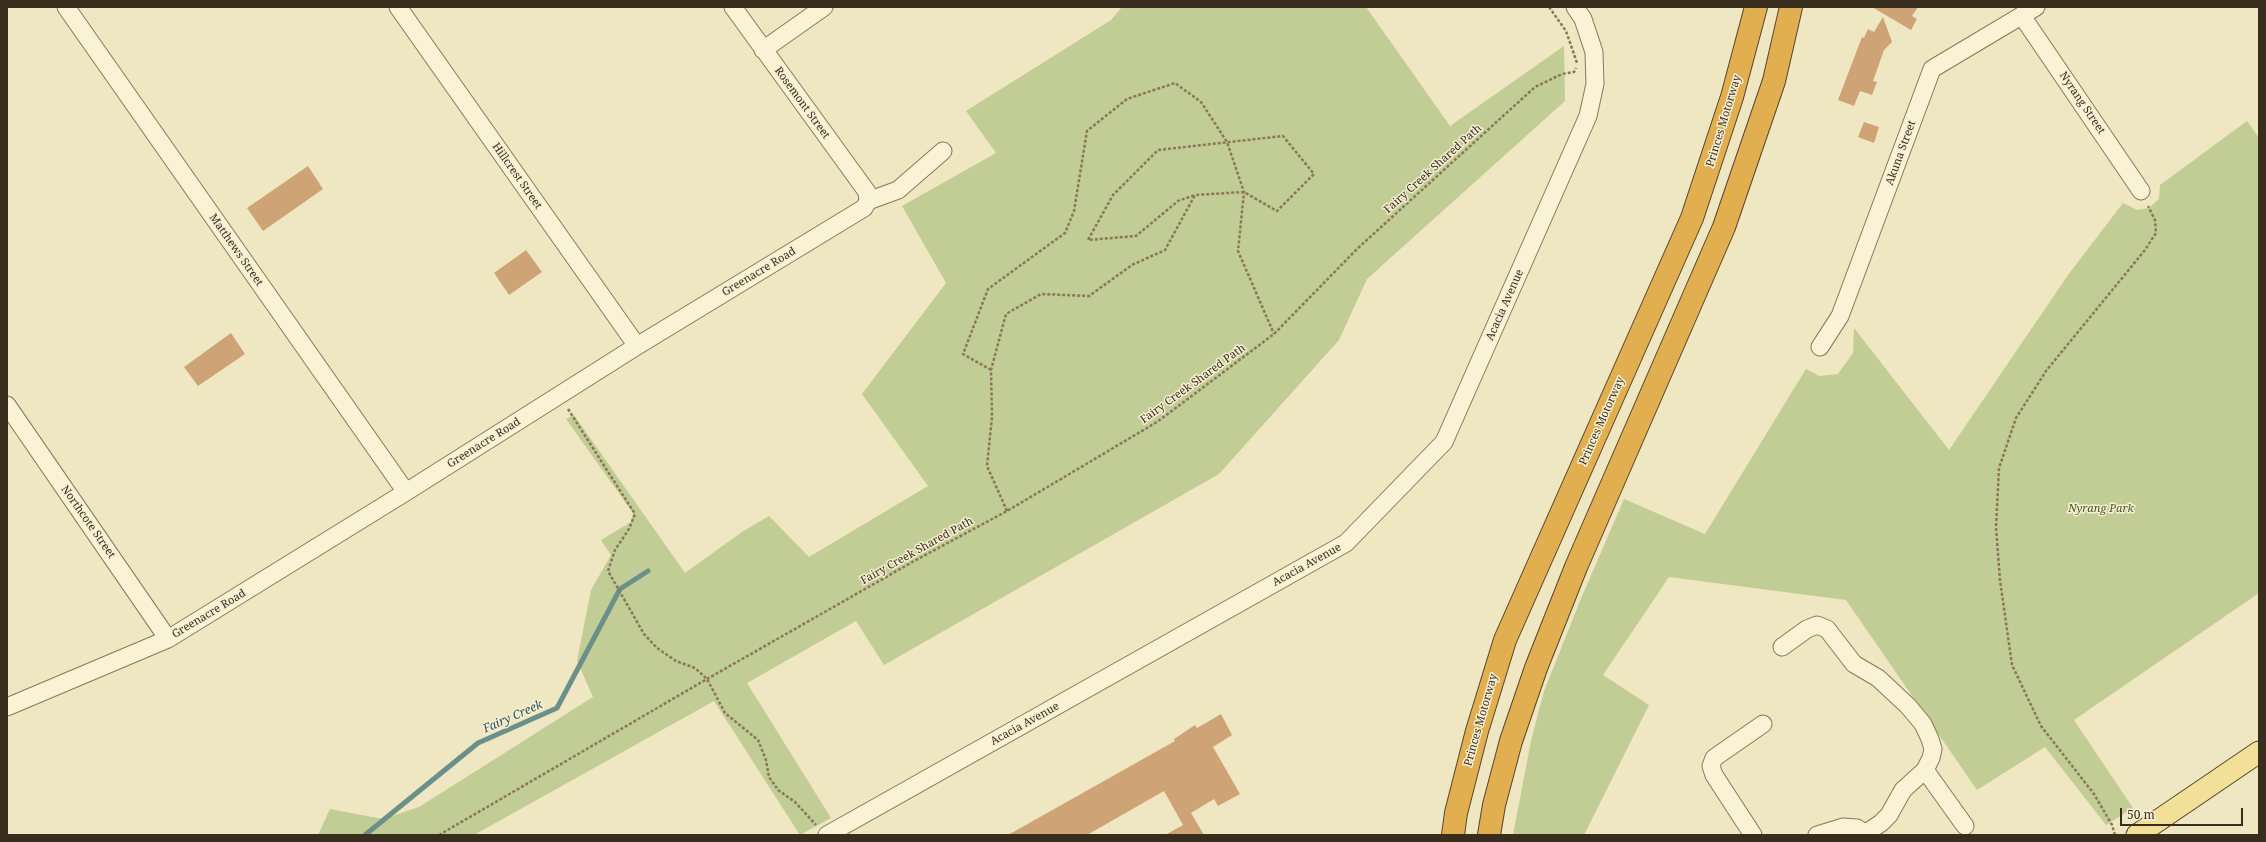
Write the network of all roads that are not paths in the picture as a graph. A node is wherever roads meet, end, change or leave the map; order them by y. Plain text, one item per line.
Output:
1 (66, 7) edge
2 (398, 7) edge
3 (733, 7) edge
4 (824, 7) edge
5 (1575, 7) edge
6 (1756, 7) edge
7 (1792, 7) edge
8 (2029, 12) edge
9 (763, 50) junction
10 (942, 151) dead end
11 (2141, 191) road end
12 (868, 200) junction
13 (636, 346) junction
14 (1820, 347) dead end
15 (7, 405) edge
16 (406, 492) junction
17 (168, 639) junction
18 (1782, 647) dead end
19 (7, 707) edge
20 (1762, 724) dead end
21 (2259, 752) edge
22 (1925, 770) junction
23 (1965, 826) dead end
24 (1866, 834) edge
25 (827, 835) edge
26 (1453, 835) edge
27 (1489, 835) edge
28 (1753, 835) edge
29 (1817, 835) edge
30 (2136, 835) edge

1 - 16 street, Matthews Street
2 - 13 street, Hillcrest Street
3 - 9 street, Rosemont Street
4 - 9 street
5 - 25 street, Acacia Avenue
6 - 26 highway, Princes Motorway
7 - 27 highway
8 - 11 street, Nyrang Street
8 - 14 street, Akuna Street
9 - 12 street, Rosemont Street
10 - 12 street, Greenacre Road
12 - 13 street, Greenacre Road
13 - 16 street, Greenacre Road
15 - 17 street, Northcote Street
16 - 17 street, Greenacre Road
17 - 19 street, Greenacre Road
18 - 22 street
20 - 28 street
21 - 30 main road
22 - 23 street
22 - 24 street
24 - 29 street

